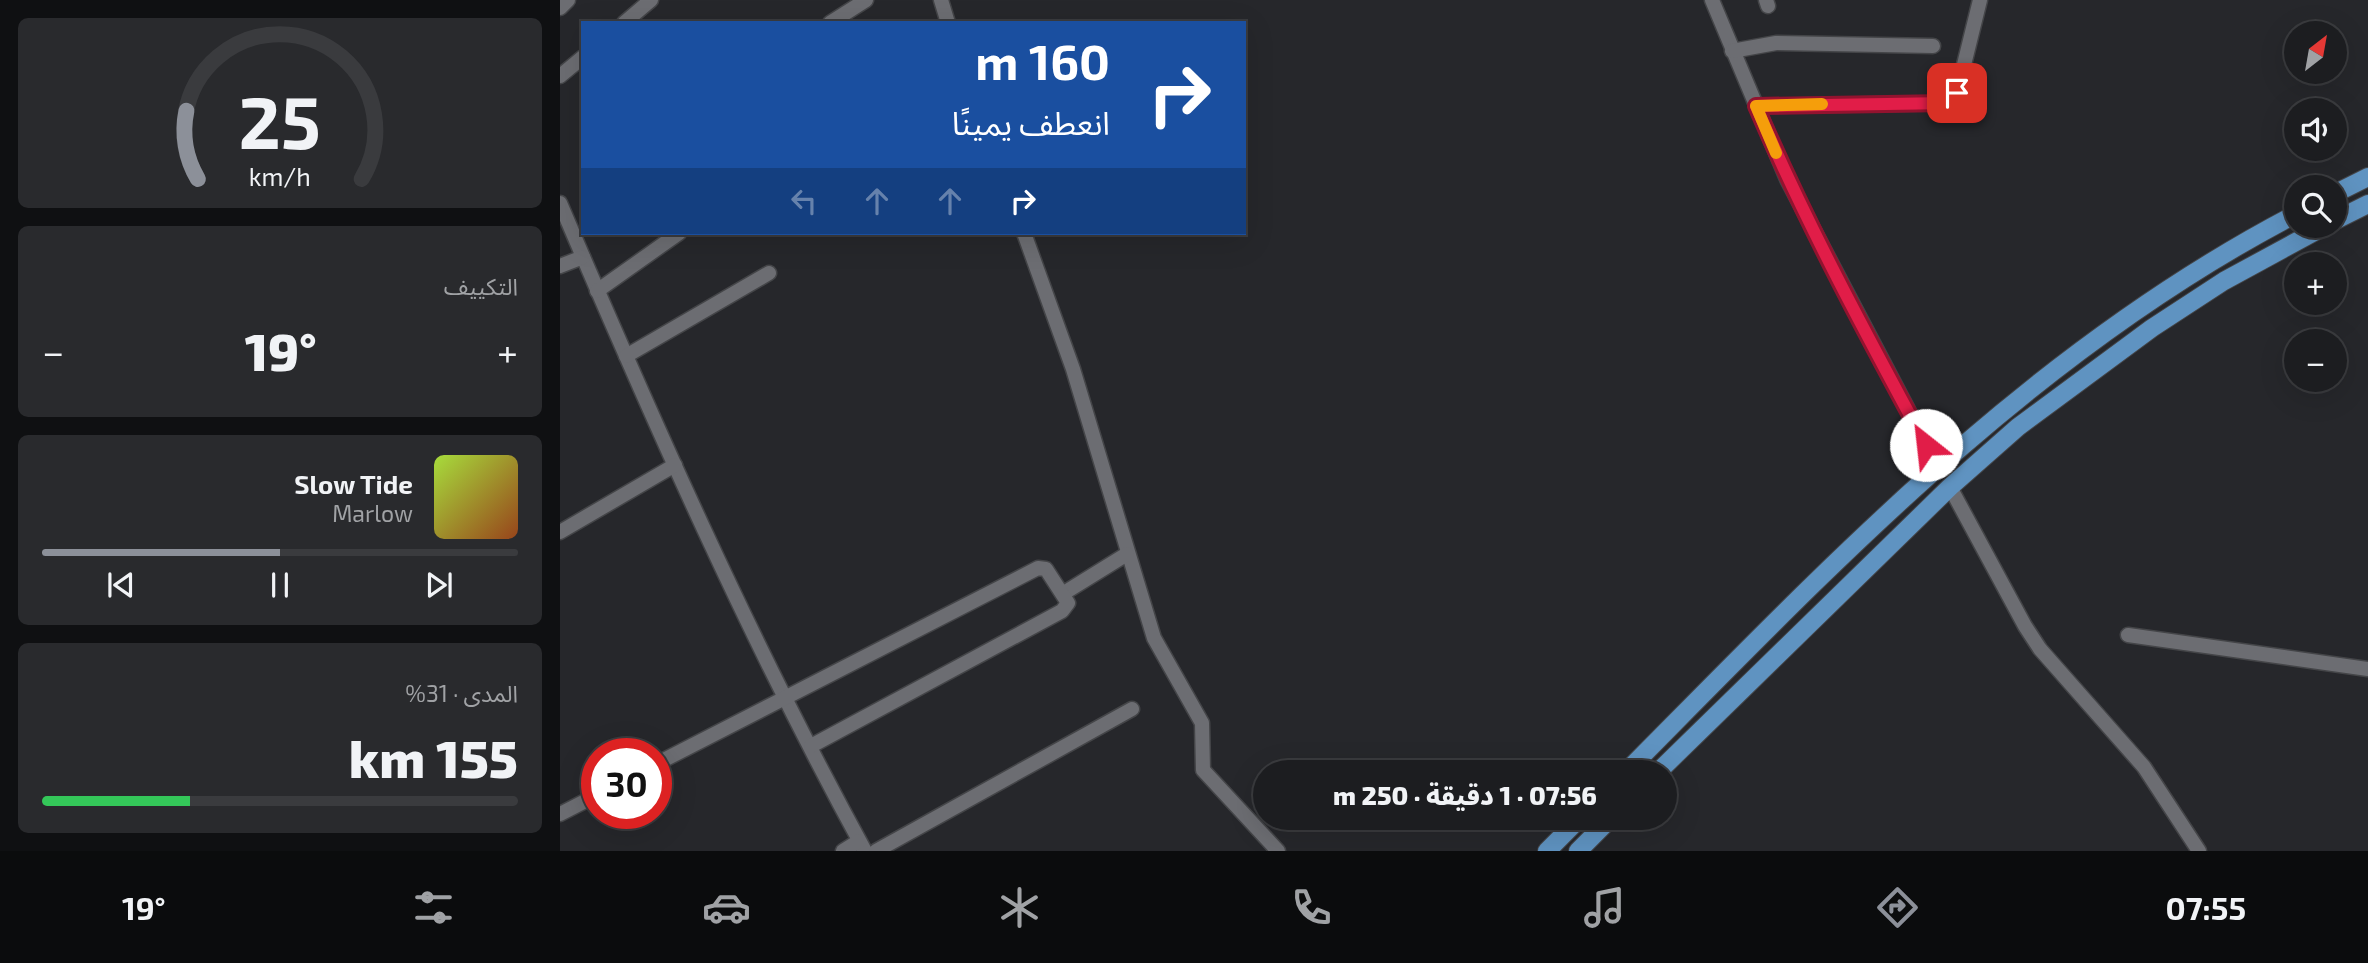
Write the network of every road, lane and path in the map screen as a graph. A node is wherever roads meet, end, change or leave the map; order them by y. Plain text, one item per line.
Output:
1 (568, 0) edge
2 (651, 0) edge
3 (866, 0) edge
4 (941, 0) edge
5 (1712, 0) edge
6 (1980, 0) edge
7 (560, 8) edge
8 (626, 21) edge
9 (833, 21) edge
10 (947, 21) edge
11 (1933, 46) dead end
12 (1732, 51) junction
13 (581, 59) edge
14 (560, 76) edge
15 (1756, 106) junction
16 (2368, 177) edge
17 (2347, 188) edge
18 (560, 203) edge
19 (2368, 204) edge
20 (2347, 214) edge
21 (2284, 221) edge
22 (676, 235) edge
23 (1025, 235) edge
24 (2303, 238) edge
25 (583, 257) junction
26 (560, 266) edge
27 (769, 273) dead end
28 (597, 290) junction
29 (626, 356) junction
30 (675, 465) junction
31 (1937, 465) junction
32 (1950, 487) junction
33 (560, 532) edge
34 (1127, 554) junction
35 (1064, 593) junction
36 (2128, 635) dead end
37 (1748, 648) junction
38 (1766, 666) junction
39 (2368, 669) edge
40 (786, 696) junction
41 (1132, 709) dead end
42 (811, 746) junction
43 (672, 756) edge
44 (1638, 760) edge
45 (1670, 760) edge
46 (581, 803) edge
47 (560, 814) edge
48 (1568, 830) edge
49 (1599, 830) edge
50 (862, 846) edge
51 (843, 851) edge
52 (876, 851) edge
53 (1278, 851) edge
54 (1547, 851) edge
55 (1578, 851) edge
56 (2199, 851) edge

1 - 7 street
2 - 8 street
3 - 9 street
4 - 10 street
5 - 12 street
6 - 15 street
11 - 12 street
12 - 15 street
13 - 14 street
15 - 31 street
16 - 17 main road
18 - 25 street
19 - 20 main road
21 - 31 main road
22 - 28 street
23 - 34 street
24 - 32 main road
25 - 26 street
25 - 28 street
27 - 29 street
28 - 29 street
29 - 30 street
30 - 33 street
30 - 40 street
31 - 37 main road
32 - 38 main road
32 - 56 street
34 - 35 street
34 - 53 street
35 - 40 street
35 - 42 street
36 - 39 street
37 - 38 main road
37 - 44 main road
38 - 45 main road
40 - 42 street
40 - 43 street
41 - 52 street
42 - 50 street
46 - 47 street
48 - 54 main road
49 - 55 main road
50 - 51 street

